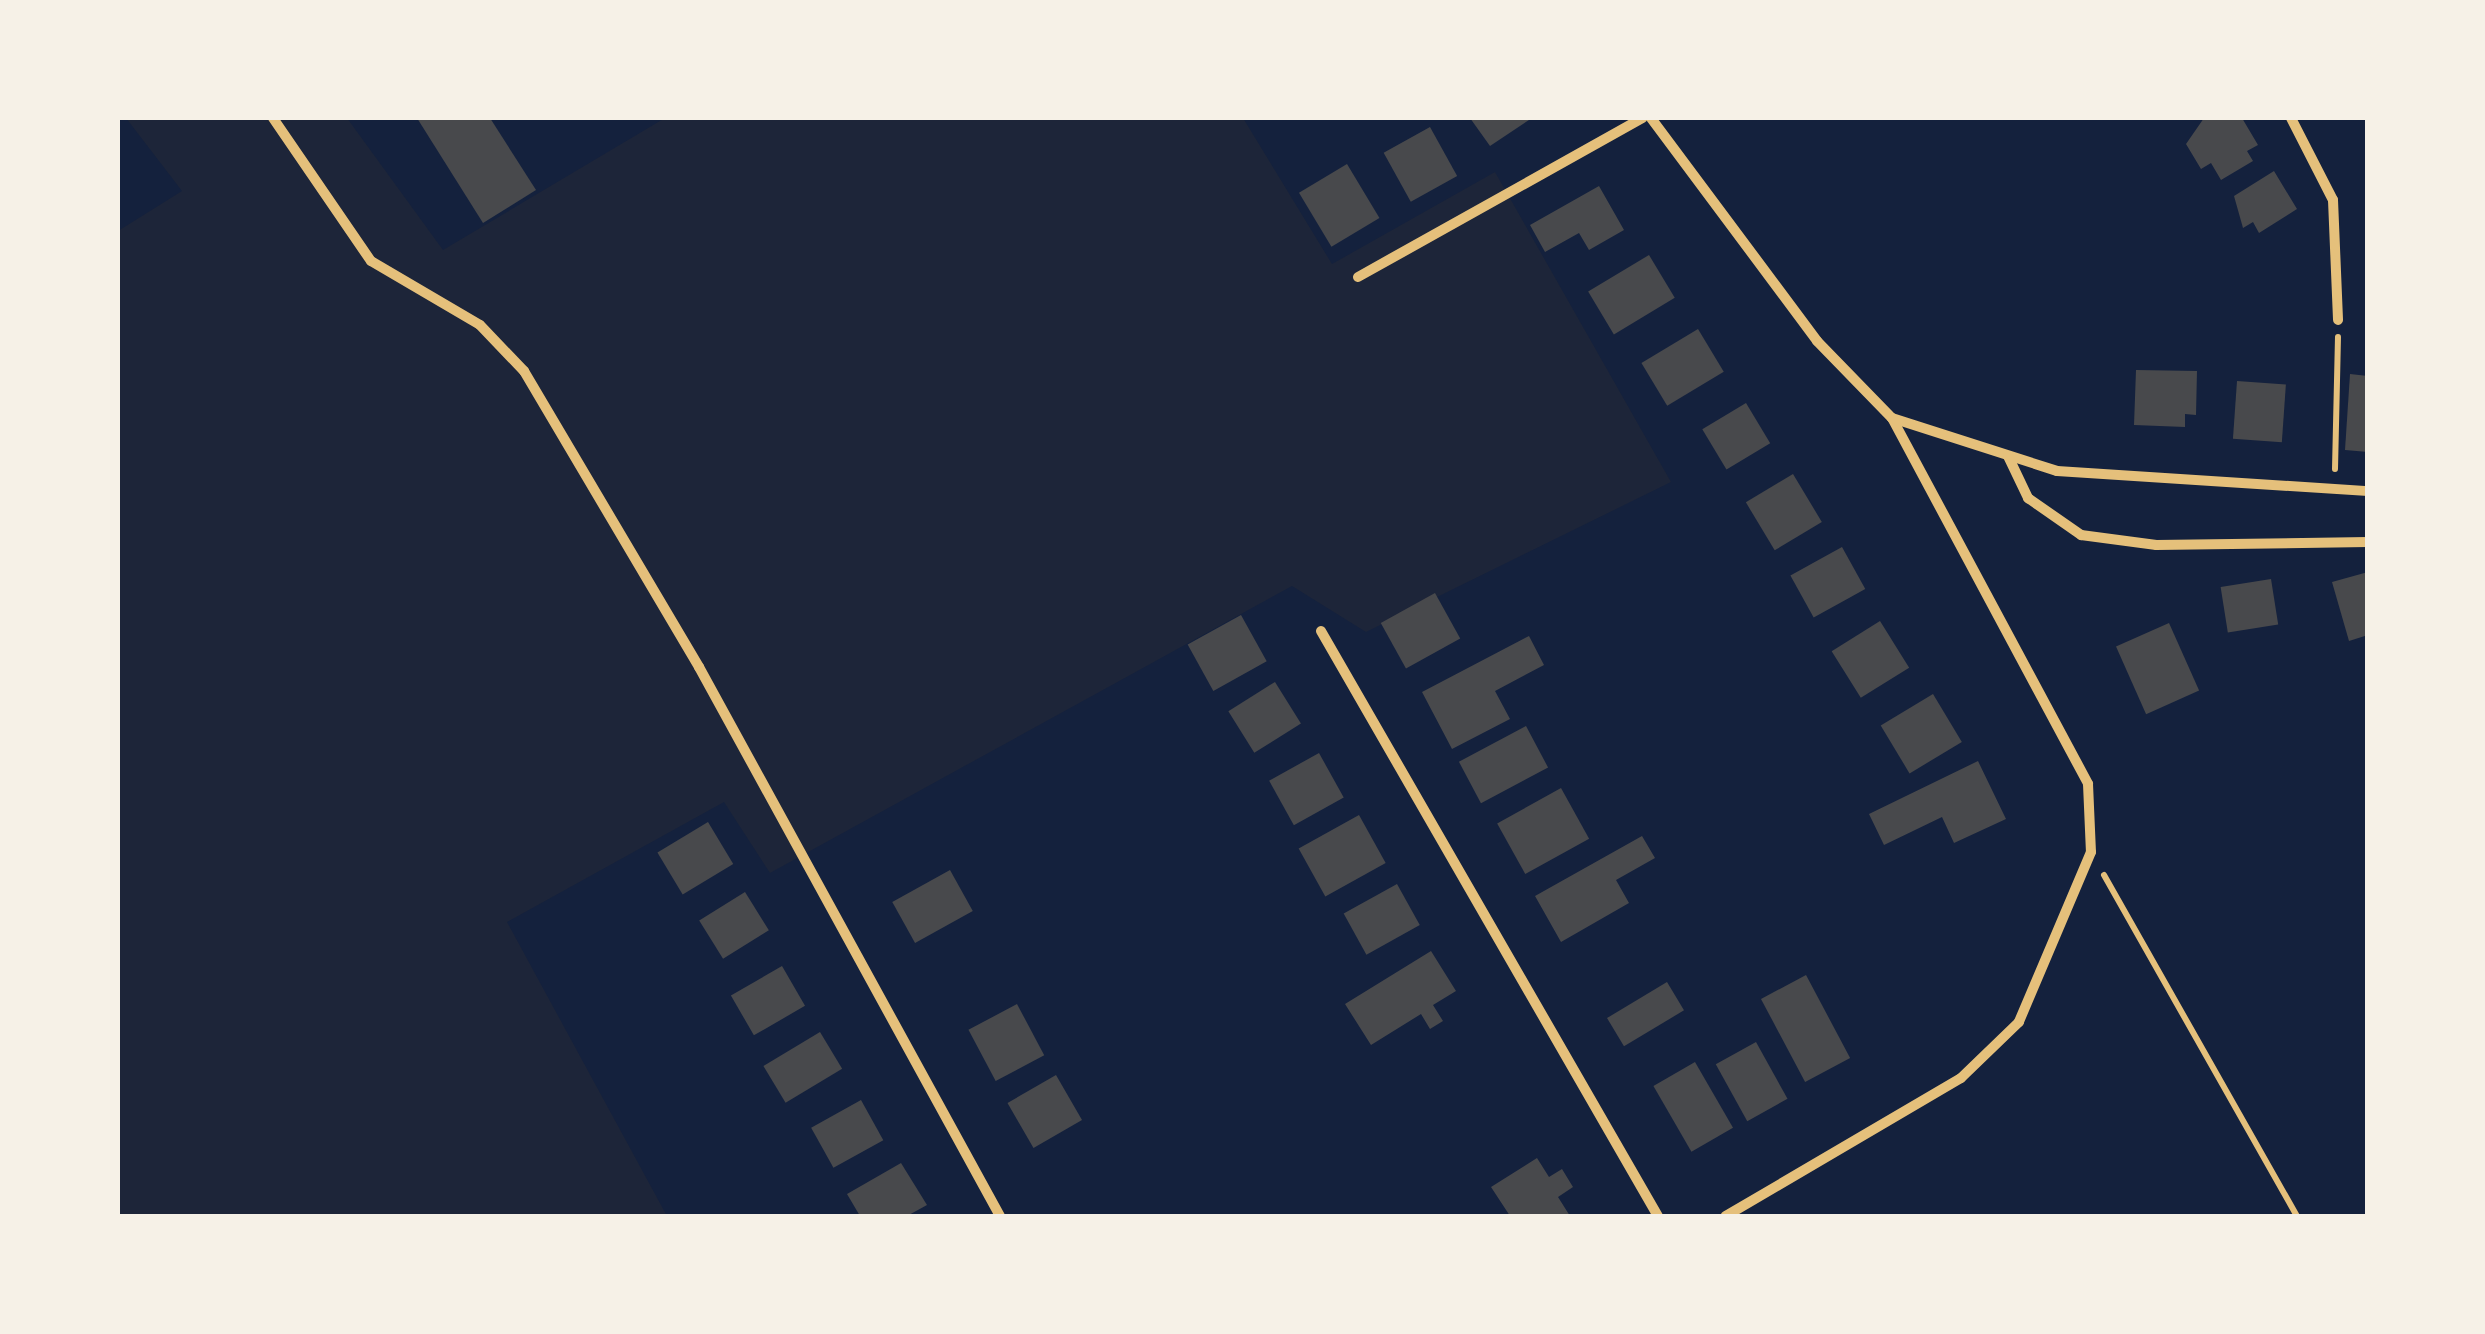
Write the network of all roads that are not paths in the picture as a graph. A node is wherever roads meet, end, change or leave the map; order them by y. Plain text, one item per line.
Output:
1 (273, 118) edge
2 (1643, 118) edge
3 (1651, 118) edge
4 (2291, 118) edge
5 (1358, 276) dead end
6 (2338, 320) road end
7 (1892, 418) junction
8 (2008, 456) junction
9 (2368, 491) edge
10 (2368, 542) edge
11 (1321, 631) dead end
12 (1000, 1216) edge
13 (1658, 1216) edge
14 (1726, 1216) edge

1 - 12 street
2 - 5 street
3 - 7 street
4 - 6 street
7 - 8 street
7 - 14 street
8 - 9 street
8 - 10 street
11 - 13 street

